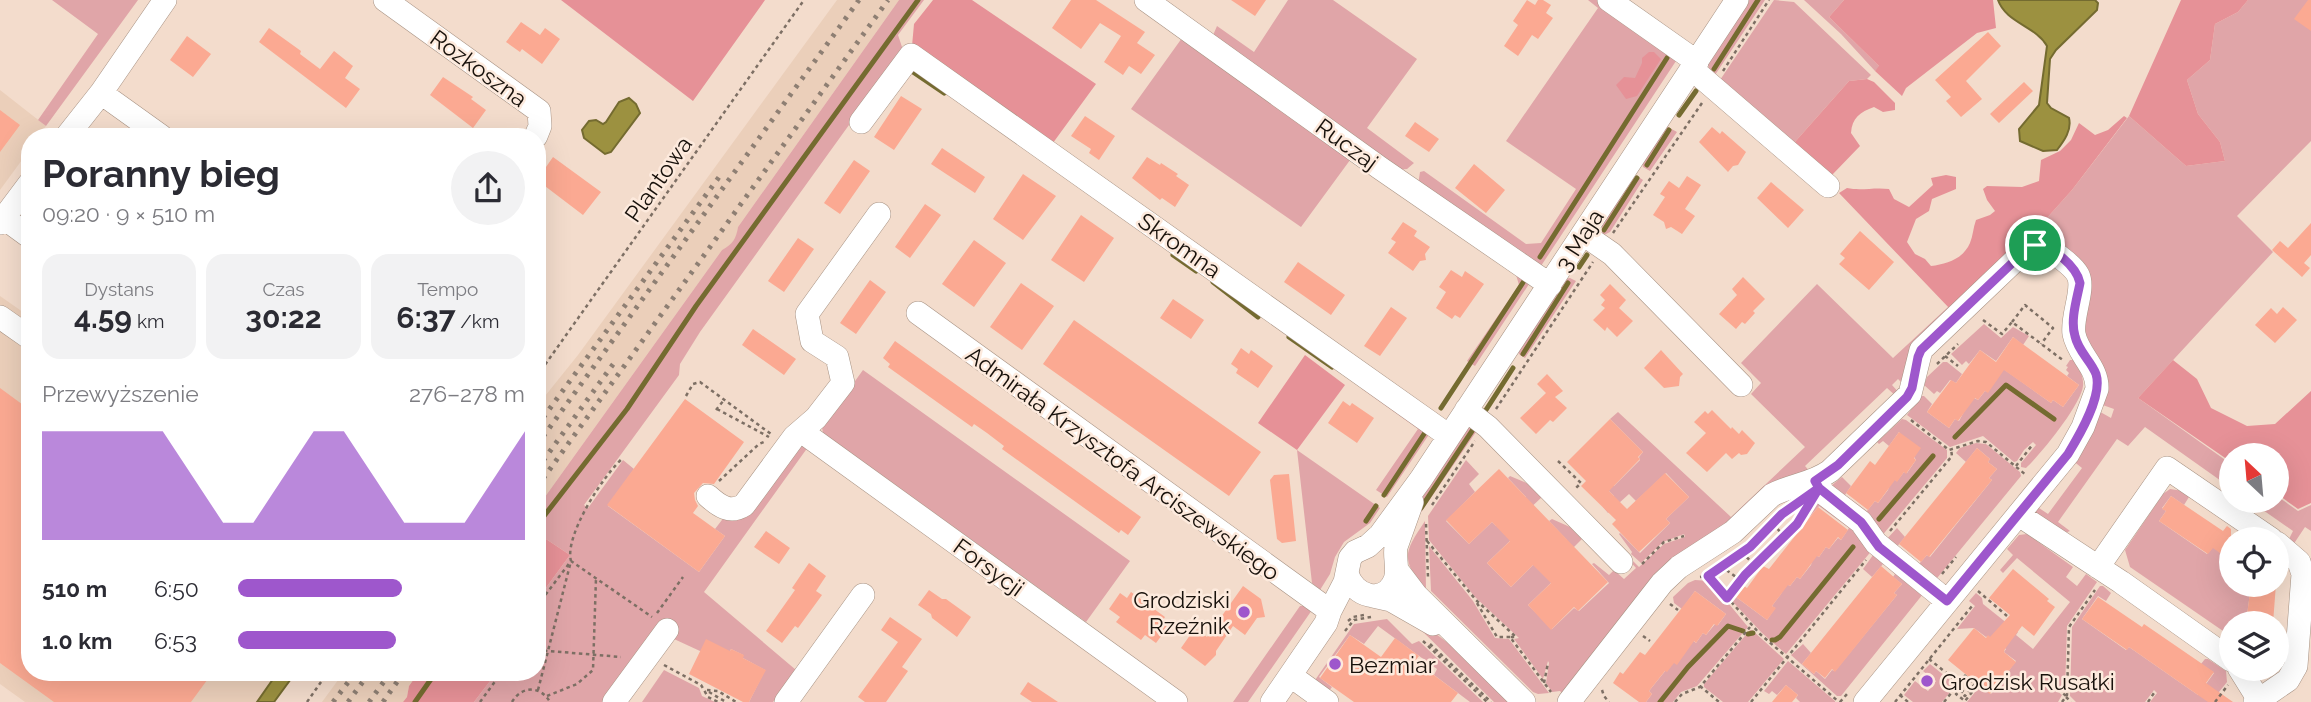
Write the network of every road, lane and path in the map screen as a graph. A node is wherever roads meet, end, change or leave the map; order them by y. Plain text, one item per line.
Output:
1 (165, 0) edge
2 (385, 0) edge
3 (804, 0) edge
4 (1146, 0) edge
5 (1609, 0) edge
6 (1737, 0) edge
7 (1769, 0) edge
8 (1694, 65) junction
9 (1714, 86) junction
10 (101, 93) junction
11 (861, 122) dead end
12 (73, 128) edge
13 (150, 128) edge
14 (539, 128) edge
15 (1828, 186) dead end
16 (21, 195) edge
17 (879, 214) dead end
18 (2, 220) edge
19 (21, 232) edge
20 (1590, 239) junction
21 (1550, 285) junction
22 (918, 313) dead end
23 (1, 318) edge
24 (1983, 320) dead end
25 (2012, 322) junction
26 (21, 332) edge
27 (1966, 337) dead end
28 (2042, 344) junction
29 (1945, 356) junction
30 (2066, 362) dead end
31 (546, 363) edge
32 (1958, 366) dead end
33 (1931, 370) dead end
34 (1741, 384) dead end
35 (685, 396) dead end
36 (724, 400) junction
37 (1466, 410) junction
38 (1903, 414) dead end
39 (1486, 425) junction
40 (1449, 436) junction
41 (781, 439) junction
42 (2033, 444) dead end
43 (623, 458) dead end
44 (2016, 466) junction
45 (2026, 474) dead end
46 (1421, 479) junction
47 (1817, 485) junction
48 (713, 490) joint
49 (1782, 514) dead end
50 (2020, 515) junction
51 (1773, 524) junction
52 (2253, 527) edge
53 (1784, 536) junction
54 (1427, 541) junction
55 (1368, 546) junction
56 (1742, 552) junction
57 (2289, 552) edge
58 (571, 561) junction
59 (1621, 562) dead end
60 (1755, 565) junction
61 (1396, 566) junction
62 (1721, 566) junction
63 (1347, 573) junction
64 (2099, 574) junction
65 (683, 577) dead end
66 (596, 578) junction
67 (1740, 580) junction
68 (1428, 583) dead end
69 (1973, 587) dead end
70 (546, 594) edge
71 (863, 595) dead end
72 (1727, 598) junction
73 (1476, 600) junction
74 (1947, 601) junction
75 (1667, 602) dead end
76 (1372, 605) junction
77 (1678, 610) dead end
78 (2007, 616) dead end
79 (2306, 616) edge
80 (1334, 626) junction
81 (1751, 626) junction
82 (667, 630) dead end
83 (1419, 635) dead end
84 (1510, 637) junction
85 (1459, 639) junction
86 (548, 651) junction
87 (594, 655) junction
88 (625, 657) dead end
89 (1787, 657) junction
90 (2219, 658) edge
91 (546, 659) edge
92 (1929, 659) dead end
93 (1548, 663) dead end
94 (664, 665) dead end
95 (1291, 676) junction
96 (322, 681) edge
97 (495, 681) edge
98 (540, 681) edge
99 (2227, 681) edge
100 (2243, 681) edge
101 (1544, 683) junction
102 (1959, 683) junction
103 (701, 685) junction
104 (1700, 686) junction
105 (2058, 689) dead end
106 (538, 690) junction
107 (707, 690) junction
108 (2154, 693) dead end
109 (1900, 695) dead end
110 (547, 696) junction
111 (1575, 697) edge
112 (2066, 697) junction
113 (2258, 701) edge
114 (307, 702) edge
115 (480, 702) edge
116 (512, 702) edge
117 (550, 702) edge
118 (614, 702) edge
119 (718, 702) edge
120 (726, 702) edge
121 (736, 702) edge
122 (786, 702) edge
123 (1176, 702) edge
124 (1272, 702) edge
125 (1327, 702) edge
126 (1489, 702) edge
127 (1524, 702) edge
128 (1604, 702) edge
129 (1609, 702) edge
130 (1675, 702) edge
131 (1719, 702) edge
132 (1751, 702) edge
133 (1840, 702) edge
134 (1865, 702) edge
135 (1908, 702) edge
136 (1944, 702) edge
137 (2062, 702) edge
138 (2071, 702) edge
139 (2148, 702) edge
140 (2215, 702) edge

1 - 10 street
2 - 14 street, Rozkoszna
3 - 31 path, Plantowa
4 - 21 street, Ruczaj
5 - 8 street
6 - 8 street, 3 Maja
7 - 9 path
8 - 9 street
8 - 20 street, 3 Maja
9 - 15 street
9 - 20 path
10 - 12 street
10 - 13 street
11 - 40 street, Skromna
16 - 18 street
17 - 41 street
18 - 19 street
20 - 21 street, 3 Maja
20 - 34 street
20 - 39 path
21 - 37 street, 3 Maja
22 - 80 street, Admirała Krzysztofa Arciszewskiego
23 - 26 street
24 - 25 path
25 - 28 path
25 - 28 path
27 - 29 path
28 - 30 path
29 - 32 path
29 - 33 path
35 - 36 path
36 - 41 path
36 - 41 path
37 - 39 street
37 - 40 street, 3 Maja
38 - 44 path
39 - 54 path
39 - 59 street
40 - 46 street, 3 Maja
41 - 48 path
41 - 48 street
41 - 123 street, Forsycji
42 - 44 path
43 - 58 path
44 - 45 path
46 - 55 street, 3 Maja
46 - 61 street, 3 Maja
47 - 50 street
47 - 53 path
47 - 74 street
47 - 111 street
49 - 51 path
50 - 64 street
50 - 74 street
51 - 53 path
51 - 56 path
52 - 64 street
53 - 60 path
54 - 68 path
54 - 73 path
55 - 61 street
55 - 63 street, 3 Maja
56 - 60 path
56 - 62 path
57 - 79 street
58 - 66 path
58 - 70 path
58 - 86 path
60 - 67 path
61 - 76 street, 3 Maja
61 - 85 street
62 - 67 path
62 - 72 path
63 - 76 street
63 - 80 street, 3 Maja
64 - 90 street
64 - 112 path
65 - 66 path
66 - 87 path
67 - 72 path
69 - 78 path
71 - 122 street
72 - 81 path
73 - 84 path
73 - 84 path
74 - 134 street
75 - 77 path
76 - 80 path
76 - 80 path
76 - 80 street, 3 Maja
76 - 85 street
79 - 113 street
80 - 95 street, 3 Maja
81 - 89 path
81 - 104 path
82 - 118 street
83 - 126 path
84 - 101 path
85 - 127 street
86 - 87 path
86 - 91 path
87 - 88 path
87 - 110 path
89 - 132 path
89 - 133 path
92 - 102 path
93 - 101 path
94 - 103 path
95 - 124 street, 3 Maja
95 - 125 street
96 - 114 path
97 - 115 path
98 - 106 path
99 - 140 path
100 - 113 street
101 - 111 path
102 - 102 path
102 - 136 path
103 - 107 path
103 - 119 path
104 - 130 path
104 - 131 path
105 - 112 path
106 - 110 path
106 - 116 path
107 - 120 path
107 - 121 path
108 - 139 path
109 - 135 path
110 - 117 path
112 - 137 path
112 - 138 path
128 - 129 path

